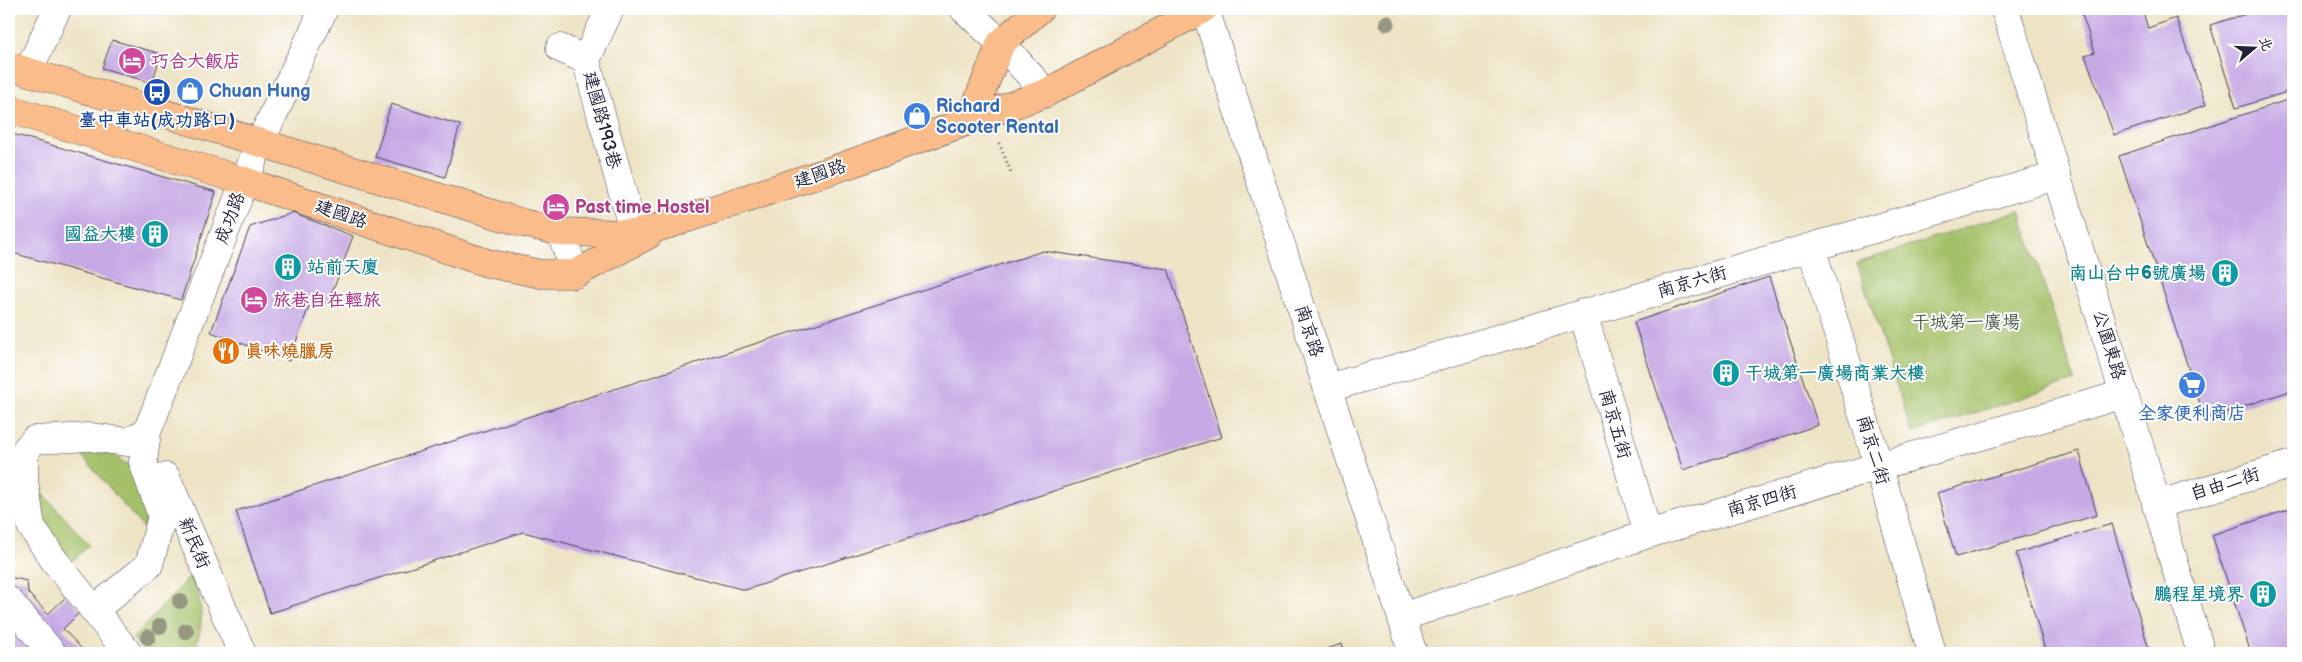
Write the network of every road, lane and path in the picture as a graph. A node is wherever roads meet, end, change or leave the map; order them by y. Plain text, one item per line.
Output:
1 (57, 9) edge
2 (324, 9) edge
3 (610, 9) edge
4 (964, 9) edge
5 (1040, 9) edge
6 (1204, 9) edge
7 (2005, 9) edge
8 (1001, 44) junction
9 (560, 48) dead end
10 (586, 60) junction
11 (18, 69) edge
12 (1046, 93) junction
13 (9, 109) edge
14 (971, 118) junction
15 (260, 142) junction
16 (2056, 176) junction
17 (244, 181) junction
18 (667, 225) junction
19 (562, 232) junction
20 (634, 234) junction
21 (1812, 247) junction
22 (575, 274) junction
23 (1583, 313) junction
24 (1328, 388) junction
25 (2124, 394) junction
26 (146, 432) junction
27 (2293, 464) edge
28 (1879, 468) junction
29 (2156, 505) junction
30 (1648, 534) junction
31 (9, 601) edge
32 (94, 610) junction
33 (1402, 617) junction
34 (52, 653) edge
35 (128, 653) edge
36 (242, 653) edge
37 (1414, 653) edge
38 (1932, 653) edge
39 (2201, 653) edge

1 - 11 street
2 - 15 street, 成功路
3 - 10 street, 建國路193巷
4 - 8 street
5 - 8 main road
6 - 12 main road, 建國路
6 - 24 street, 南京路
7 - 16 street, 公園東路
8 - 12 street
8 - 14 main road
9 - 10 street
10 - 20 street, 建國路193巷
11 - 15 main road, 建國路
12 - 14 main road, 建國路
13 - 17 main road, 建國路
14 - 18 main road, 建國路
15 - 17 street, 成功路
15 - 19 main road, 建國路
16 - 21 street, 南京六街
16 - 25 street, 公園東路
17 - 22 main road, 建國路
17 - 26 street, 成功路
18 - 20 main road, 建國路
18 - 22 main road, 建國路
19 - 20 main road, 建國路
19 - 22 street
21 - 23 street, 南京六街
21 - 28 street, 南京二街
23 - 24 street, 南京六街
23 - 30 street, 南京五街
24 - 33 street, 南京路
25 - 28 street, 南京四街
25 - 29 street, 公園東路
26 - 32 street, 成功路
26 - 32 street
26 - 36 street, 新民街
27 - 29 street, 自由二街
28 - 30 street, 南京四街
28 - 38 street, 南京二街
29 - 39 street, 公園東路
30 - 33 street, 南京四街
31 - 34 street
32 - 35 street
33 - 37 street, 南京路

